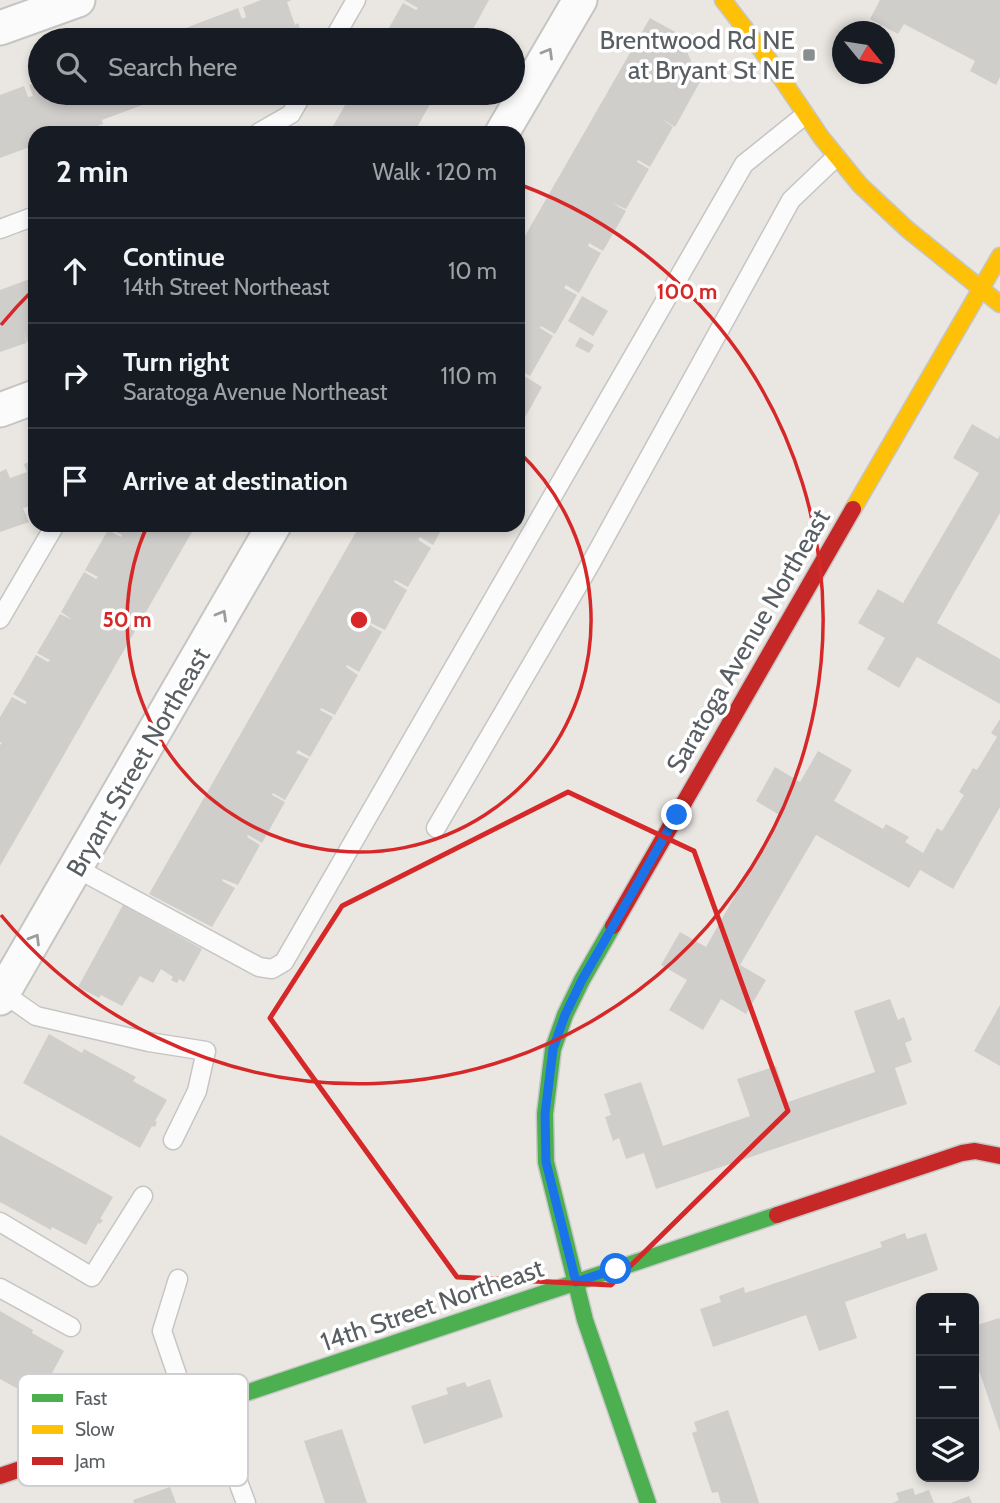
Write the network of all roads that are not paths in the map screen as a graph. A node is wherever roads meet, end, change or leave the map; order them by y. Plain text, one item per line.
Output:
1 (78, 0) edge
2 (356, 0) edge
3 (580, 0) edge
4 (723, 0) edge
5 (762, 24) dead end
6 (0, 28) edge
7 (340, 28) edge
8 (769, 60) junction
9 (525, 94) edge
10 (296, 105) edge
11 (518, 105) edge
12 (804, 115) junction
13 (270, 126) edge
14 (506, 126) edge
15 (836, 157) junction
16 (28, 219) edge
17 (0, 229) edge
18 (1000, 256) edge
19 (981, 289) junction
20 (1000, 304) edge
21 (28, 400) edge
22 (0, 410) edge
23 (51, 532) edge
24 (270, 532) edge
25 (0, 619) edge
26 (436, 828) dead end
27 (76, 868) junction
28 (1, 996) edge
29 (173, 1140) dead end
30 (1000, 1156) edge
31 (143, 1196) dead end
32 (0, 1222) edge
33 (178, 1279) dead end
34 (576, 1282) junction
35 (0, 1288) edge
36 (72, 1327) dead end
37 (177, 1374) edge
38 (248, 1393) edge
39 (18, 1470) edge
40 (0, 1476) edge
41 (240, 1486) edge
42 (246, 1503) edge
43 (648, 1503) edge

1 - 6 street
2 - 7 lane
9 -> 3 street
4 - 8 street
5 - 8 street
8 - 12 street
10 - 13 lane
14 -> 11 street
12 - 15 street
12 - 27 lane
15 - 19 street
15 - 26 lane
16 - 17 lane
18 - 19 street, Saratoga Avenue Northeast
19 - 20 street
19 - 34 street, Saratoga Avenue Northeast
21 - 22 street
23 - 25 lane
27 -> 24 street, Bryant Street Northeast
28 -> 27 street, Bryant Street Northeast
28 - 29 lane
30 - 34 street, 14th Street Northeast
31 - 32 lane
33 - 37 lane
34 - 38 street, 14th Street Northeast
34 - 43 street, Saratoga Avenue Northeast
35 - 36 lane
39 - 40 street, 14th Street Northeast
41 - 42 lane

